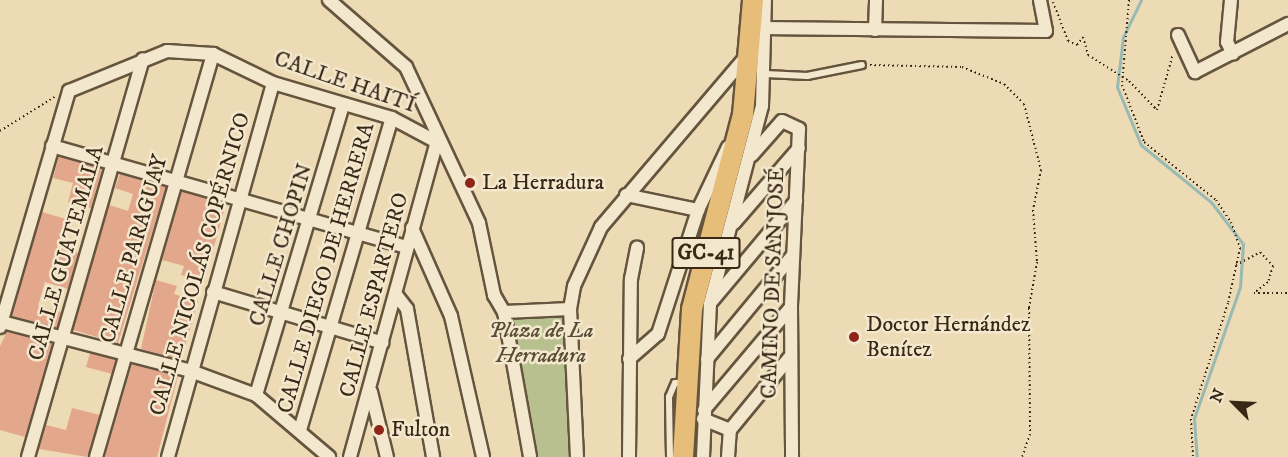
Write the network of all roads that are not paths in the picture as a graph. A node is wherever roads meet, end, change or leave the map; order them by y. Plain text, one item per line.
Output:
1 (329, 0) edge
2 (753, 0) edge
3 (765, 0) edge
4 (876, 0) edge
5 (1040, 0) edge
6 (1231, 0) edge
7 (1288, 24) edge
8 (758, 28) junction
9 (875, 30) junction
10 (1178, 35) road end
11 (750, 51) junction
12 (213, 54) junction
13 (1233, 54) junction
14 (143, 59) junction
15 (862, 65) road end
16 (766, 74) junction
17 (273, 83) junction
18 (343, 105) junction
19 (743, 115) junction
20 (392, 118) junction
21 (436, 141) junction
22 (52, 146) junction
23 (799, 148) junction
24 (752, 155) junction
25 (114, 163) junction
26 (176, 181) junction
27 (627, 195) junction
28 (238, 200) junction
29 (796, 201) junction
30 (698, 210) junction
31 (311, 221) junction
32 (731, 226) junction
33 (412, 228) junction
34 (358, 234) junction
35 (407, 247) junction
36 (637, 248) dead end
37 (794, 255) junction
38 (213, 292) junction
39 (397, 296) junction
40 (710, 304) junction
41 (791, 307) junction
42 (570, 309) junction
43 (284, 312) junction
44 (504, 312) junction
45 (1, 324) edge
46 (330, 327) junction
47 (63, 338) junction
48 (383, 343) junction
49 (125, 353) junction
50 (790, 357) junction
51 (630, 359) junction
52 (707, 359) junction
53 (188, 370) junction
54 (684, 383) junction
55 (371, 392) junction
56 (256, 395) junction
57 (704, 414) junction
58 (300, 430) junction
59 (730, 430) junction
60 (792, 454) edge
61 (28, 457) edge
62 (96, 457) edge
63 (168, 457) edge
64 (329, 457) edge
65 (350, 457) edge
66 (387, 457) edge
67 (433, 457) edge
68 (483, 457) edge
69 (530, 457) edge
70 (577, 457) edge
71 (629, 457) edge
72 (670, 457) edge
73 (683, 457) edge
74 (703, 457) edge
75 (728, 457) edge

1 - 21 street
2 - 8 main road, GC-41
3 - 8 street
4 - 9 street
5 - 9 street
6 - 13 street
7 - 13 street
8 - 9 street
8 - 11 main road, GC-41
8 - 16 street
10 - 13 street
11 - 19 main road, GC-41
11 - 27 street
12 - 14 street, CALLE HAITÍ
12 - 17 street, CALLE HAITÍ
12 - 26 street, CALLE PARAGUAY
14 - 22 street, CALLE HAITÍ
14 - 25 street, CALLE GUATEMALA
15 - 16 lane
16 - 24 street
17 - 18 street, CALLE HAITÍ
17 - 28 street, CALLE NICOLÁS COPÉRNICO
18 - 20 street, CALLE HAITÍ
18 - 31 street, CALLE CHOPIN
19 - 30 street
19 - 54 main road, GC-41
20 - 21 street, CALLE HAITÍ
20 - 34 street, CALLE DIEGO DE HERRERA
21 - 33 street, CALLE ESPARTERO
21 - 44 street
22 - 25 street
22 - 45 street
23 - 24 street, CAMINO DE SAN JOSÉ
23 - 29 street, CAMINO DE SAN JOSÉ
23 - 32 street
24 - 32 street
25 - 26 street
25 - 47 street, CALLE GUATEMALA
26 - 28 street
26 - 49 street, CALLE PARAGUAY
27 - 30 street
27 - 42 street
28 - 31 street
28 - 38 street, CALLE NICOLÁS COPÉRNICO
29 - 37 street, CAMINO DE SAN JOSÉ
29 - 40 street
30 - 51 street
31 - 34 street
31 - 43 street, CALLE CHOPIN
32 - 40 street
33 - 35 street, CALLE ESPARTERO
33 - 68 street
34 - 35 street
34 - 46 street, CALLE DIEGO DE HERRERA
35 - 39 street, CALLE ESPARTERO
36 - 51 street
37 - 41 street, CAMINO DE SAN JOSÉ
37 - 52 street
38 - 43 street
38 - 53 street, CALLE NICOLÁS COPÉRNICO
39 - 48 street, CALLE ESPARTERO
39 - 67 street
40 - 52 street
41 - 50 street, CAMINO DE SAN JOSÉ
41 - 57 street
42 - 44 street
42 - 70 street
43 - 46 street
43 - 56 street, CALLE CHOPIN
44 - 69 street
45 - 47 street
46 - 48 street
46 - 58 street, CALLE DIEGO DE HERRERA
47 - 49 street
47 - 61 street, CALLE GUATEMALA
48 - 55 street, CALLE ESPARTERO
49 - 53 street
49 - 62 street, CALLE PARAGUAY
50 - 59 street
50 - 60 street, CAMINO DE SAN JOSÉ
51 - 71 street
52 - 57 street
53 - 56 street
53 - 63 street, CALLE NICOLÁS COPÉRNICO
54 - 72 lane
54 - 73 main road, GC-41
55 - 65 street, CALLE ESPARTERO
55 - 66 street
56 - 58 street
57 - 59 street
57 - 74 street
58 - 64 street
59 - 75 street

